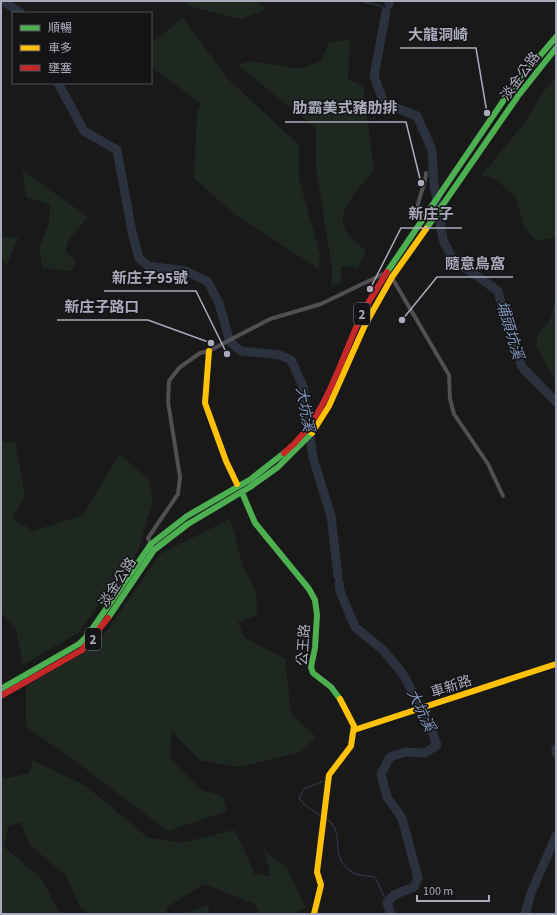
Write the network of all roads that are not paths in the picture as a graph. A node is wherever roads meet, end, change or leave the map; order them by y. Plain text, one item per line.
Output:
1 (556, 37) edge
2 (556, 48) edge
3 (426, 173) dead end
4 (425, 216) junction
5 (386, 272) junction
6 (392, 277) junction
7 (209, 351) junction
8 (302, 441) junction
9 (237, 484) dead end
10 (243, 495) dead end
11 (503, 496) dead end
12 (153, 547) junction
13 (556, 664) edge
14 (1, 689) edge
15 (1, 696) edge
16 (354, 730) junction
17 (314, 914) edge

1 - 4 main road, 淡金公路 / 2
2 - 6 main road, 淡金公路 / 2
3 - 4 street
4 - 5 main road, 2
5 - 6 street
5 - 7 street
5 - 8 main road, 2
6 - 8 main road, 2
6 - 11 street
7 - 9 main road
7 - 12 street
8 - 12 main road, 淡金公路 / 2
10 - 16 main road, 公王路
12 - 14 main road, 淡金公路 / 2
12 - 15 main road, 淡金公路 / 2
13 - 16 main road, 車新路
16 - 17 main road

